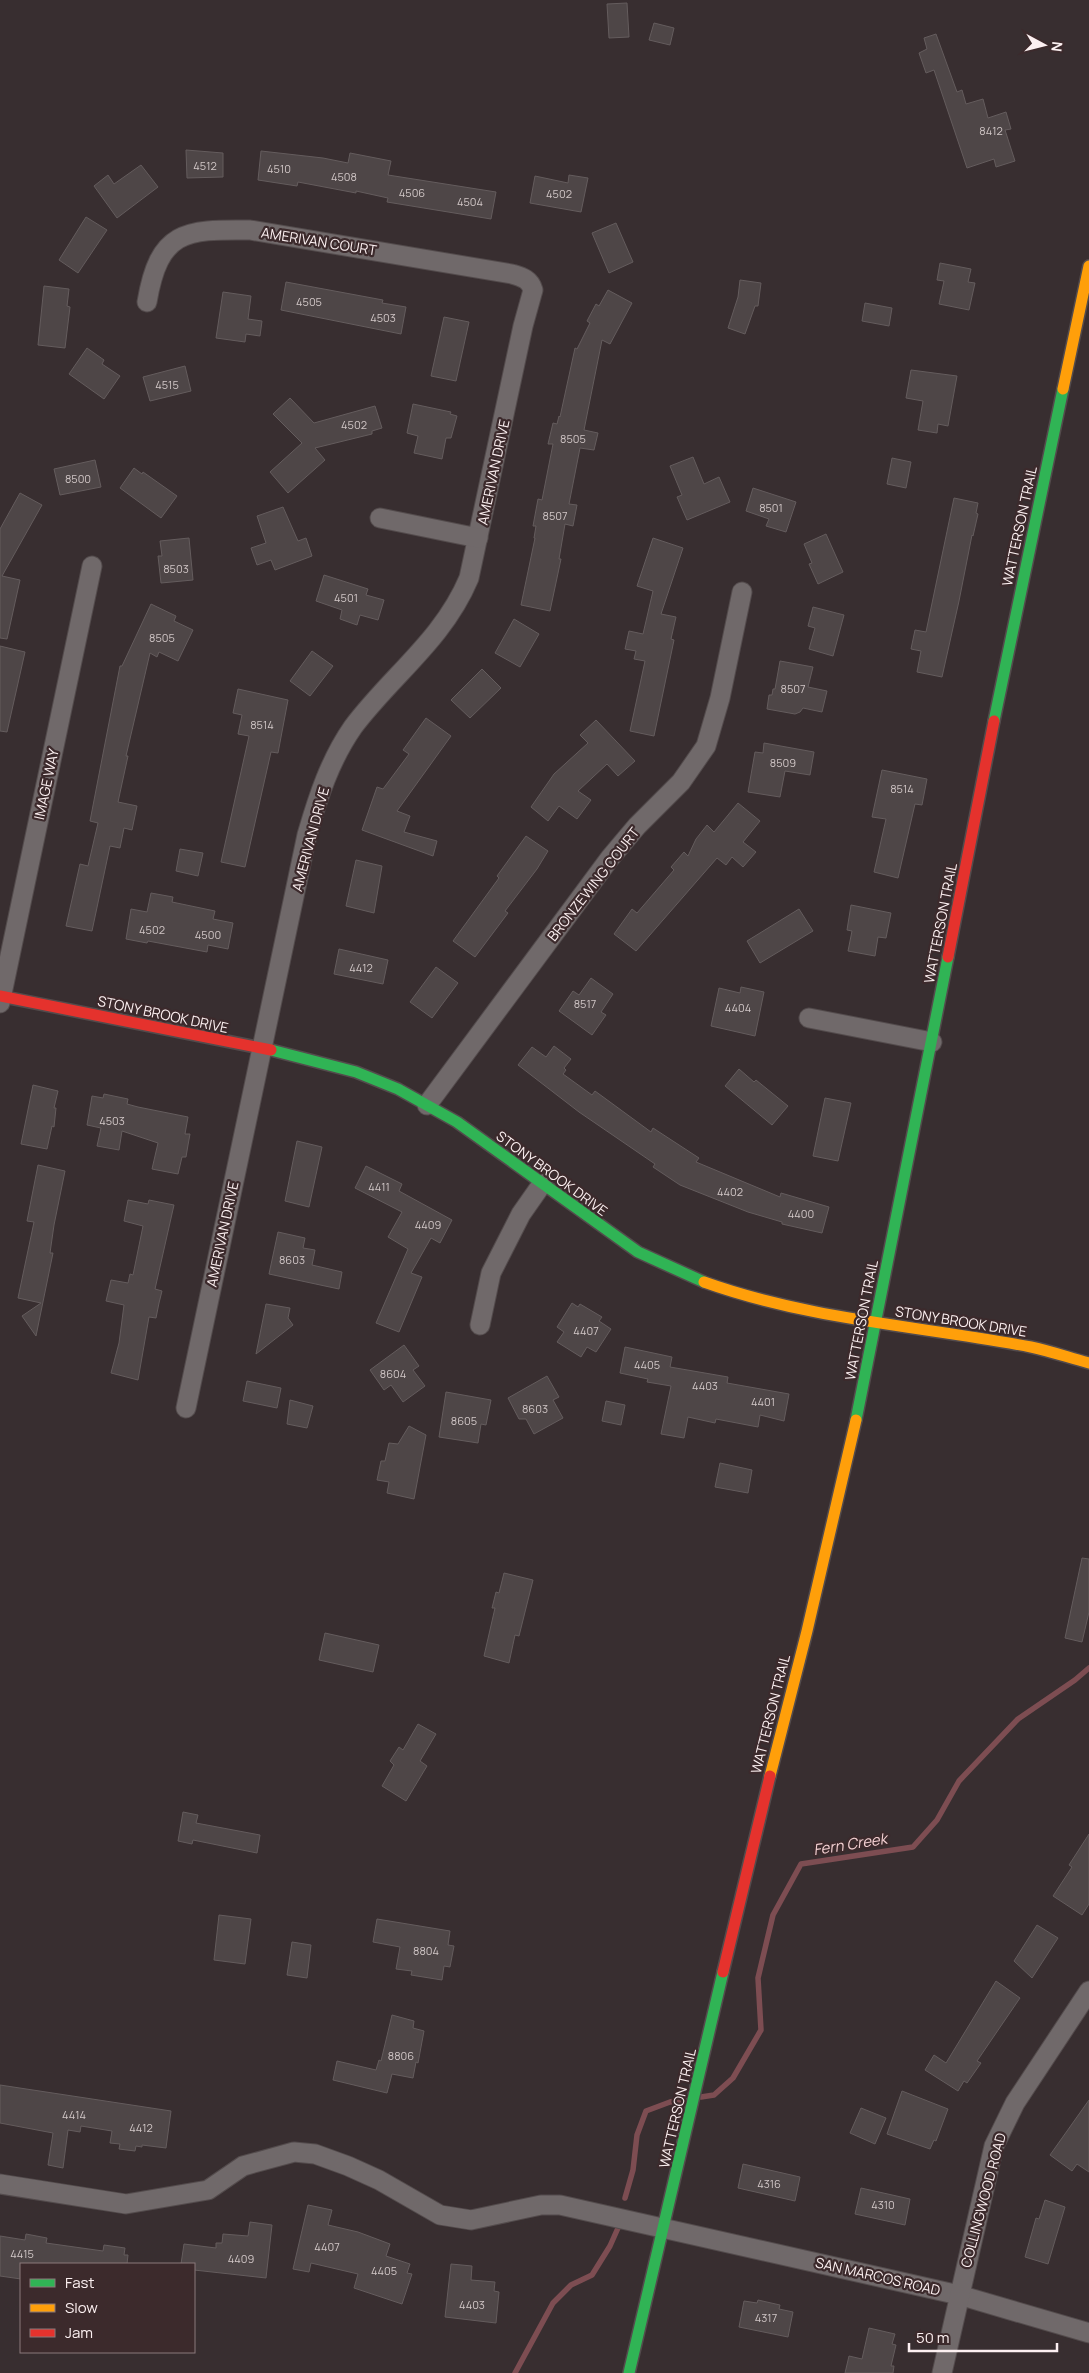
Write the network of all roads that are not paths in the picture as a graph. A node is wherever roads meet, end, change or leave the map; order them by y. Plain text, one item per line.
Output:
1 (1089, 266) edge
2 (531, 284) joint
3 (147, 302) dead end
4 (1081, 347) edge
5 (380, 518) dead end
6 (478, 538) junction
7 (92, 566) dead end
8 (742, 592) dead end
9 (0, 998) edge
10 (809, 1018) dead end
11 (932, 1042) junction
12 (263, 1049) junction
13 (427, 1105) junction
14 (542, 1184) junction
15 (876, 1324) junction
16 (480, 1325) dead end
17 (1089, 1363) edge
18 (186, 1408) dead end
19 (1089, 1991) edge
20 (0, 2184) edge
21 (664, 2227) junction
22 (959, 2294) junction
23 (1089, 2333) edge
24 (629, 2373) edge
25 (942, 2373) edge

1 - 4 main road, WATTERSON TRAIL
2 - 3 street, AMERIVAN COURT
2 - 6 street, AMERIVAN DRIVE
4 - 11 main road, WATTERSON TRAIL
5 - 6 street
6 - 12 street, AMERIVAN DRIVE
7 - 9 street, IMAGE WAY
8 - 13 street, BRONZEWING COURT
9 - 12 main road, STONY BROOK DRIVE
10 - 11 street
11 - 15 main road, WATTERSON TRAIL
12 - 13 main road, STONY BROOK DRIVE
12 - 18 street, AMERIVAN DRIVE
13 - 14 main road, STONY BROOK DRIVE
14 - 15 main road, STONY BROOK DRIVE
14 - 16 street
15 - 17 main road, STONY BROOK DRIVE
15 - 21 main road, WATTERSON TRAIL
19 - 22 street, COLLINGWOOD ROAD
20 - 21 street, SAN MARCOS ROAD
21 - 22 street, SAN MARCOS ROAD
21 - 24 main road, WATTERSON TRAIL
22 - 23 street, SAN MARCOS ROAD
22 - 25 street, COLLINGWOOD ROAD

